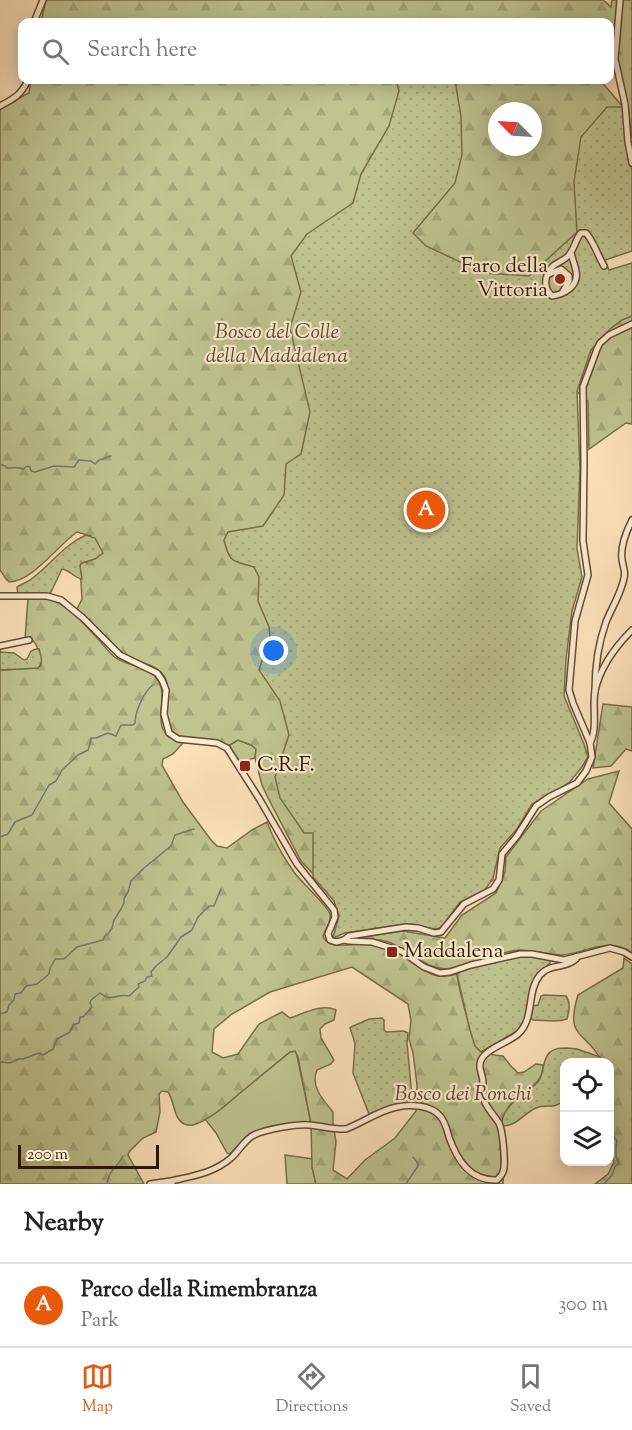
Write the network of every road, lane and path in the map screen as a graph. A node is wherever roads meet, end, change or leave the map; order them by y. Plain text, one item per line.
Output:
1 (43, 0) edge
2 (620, 0) edge
3 (36, 18) edge
4 (26, 84) edge
5 (0, 106) edge
6 (632, 163) edge
7 (571, 252) junction
8 (604, 267) dead end
9 (547, 277) junction
10 (562, 293) junction
11 (632, 324) edge
12 (632, 520) edge
13 (0, 596) edge
14 (632, 630) edge
15 (29, 640) dead end
16 (0, 646) edge
17 (595, 691) junction
18 (590, 743) junction
19 (344, 940) junction
20 (576, 957) junction
21 (632, 957) edge
22 (172, 1182) edge
23 (150, 1184) edge

1 - 3 street
2 - 6 street
4 - 5 street
7 - 8 street
7 - 9 street
7 - 10 street
9 - 10 street
9 - 10 street
11 - 18 street
12 - 17 street
13 - 19 street
14 - 17 street
15 - 16 street
17 - 18 street
18 - 19 street
19 - 20 street
20 - 21 street
20 - 22 street
22 - 23 street

